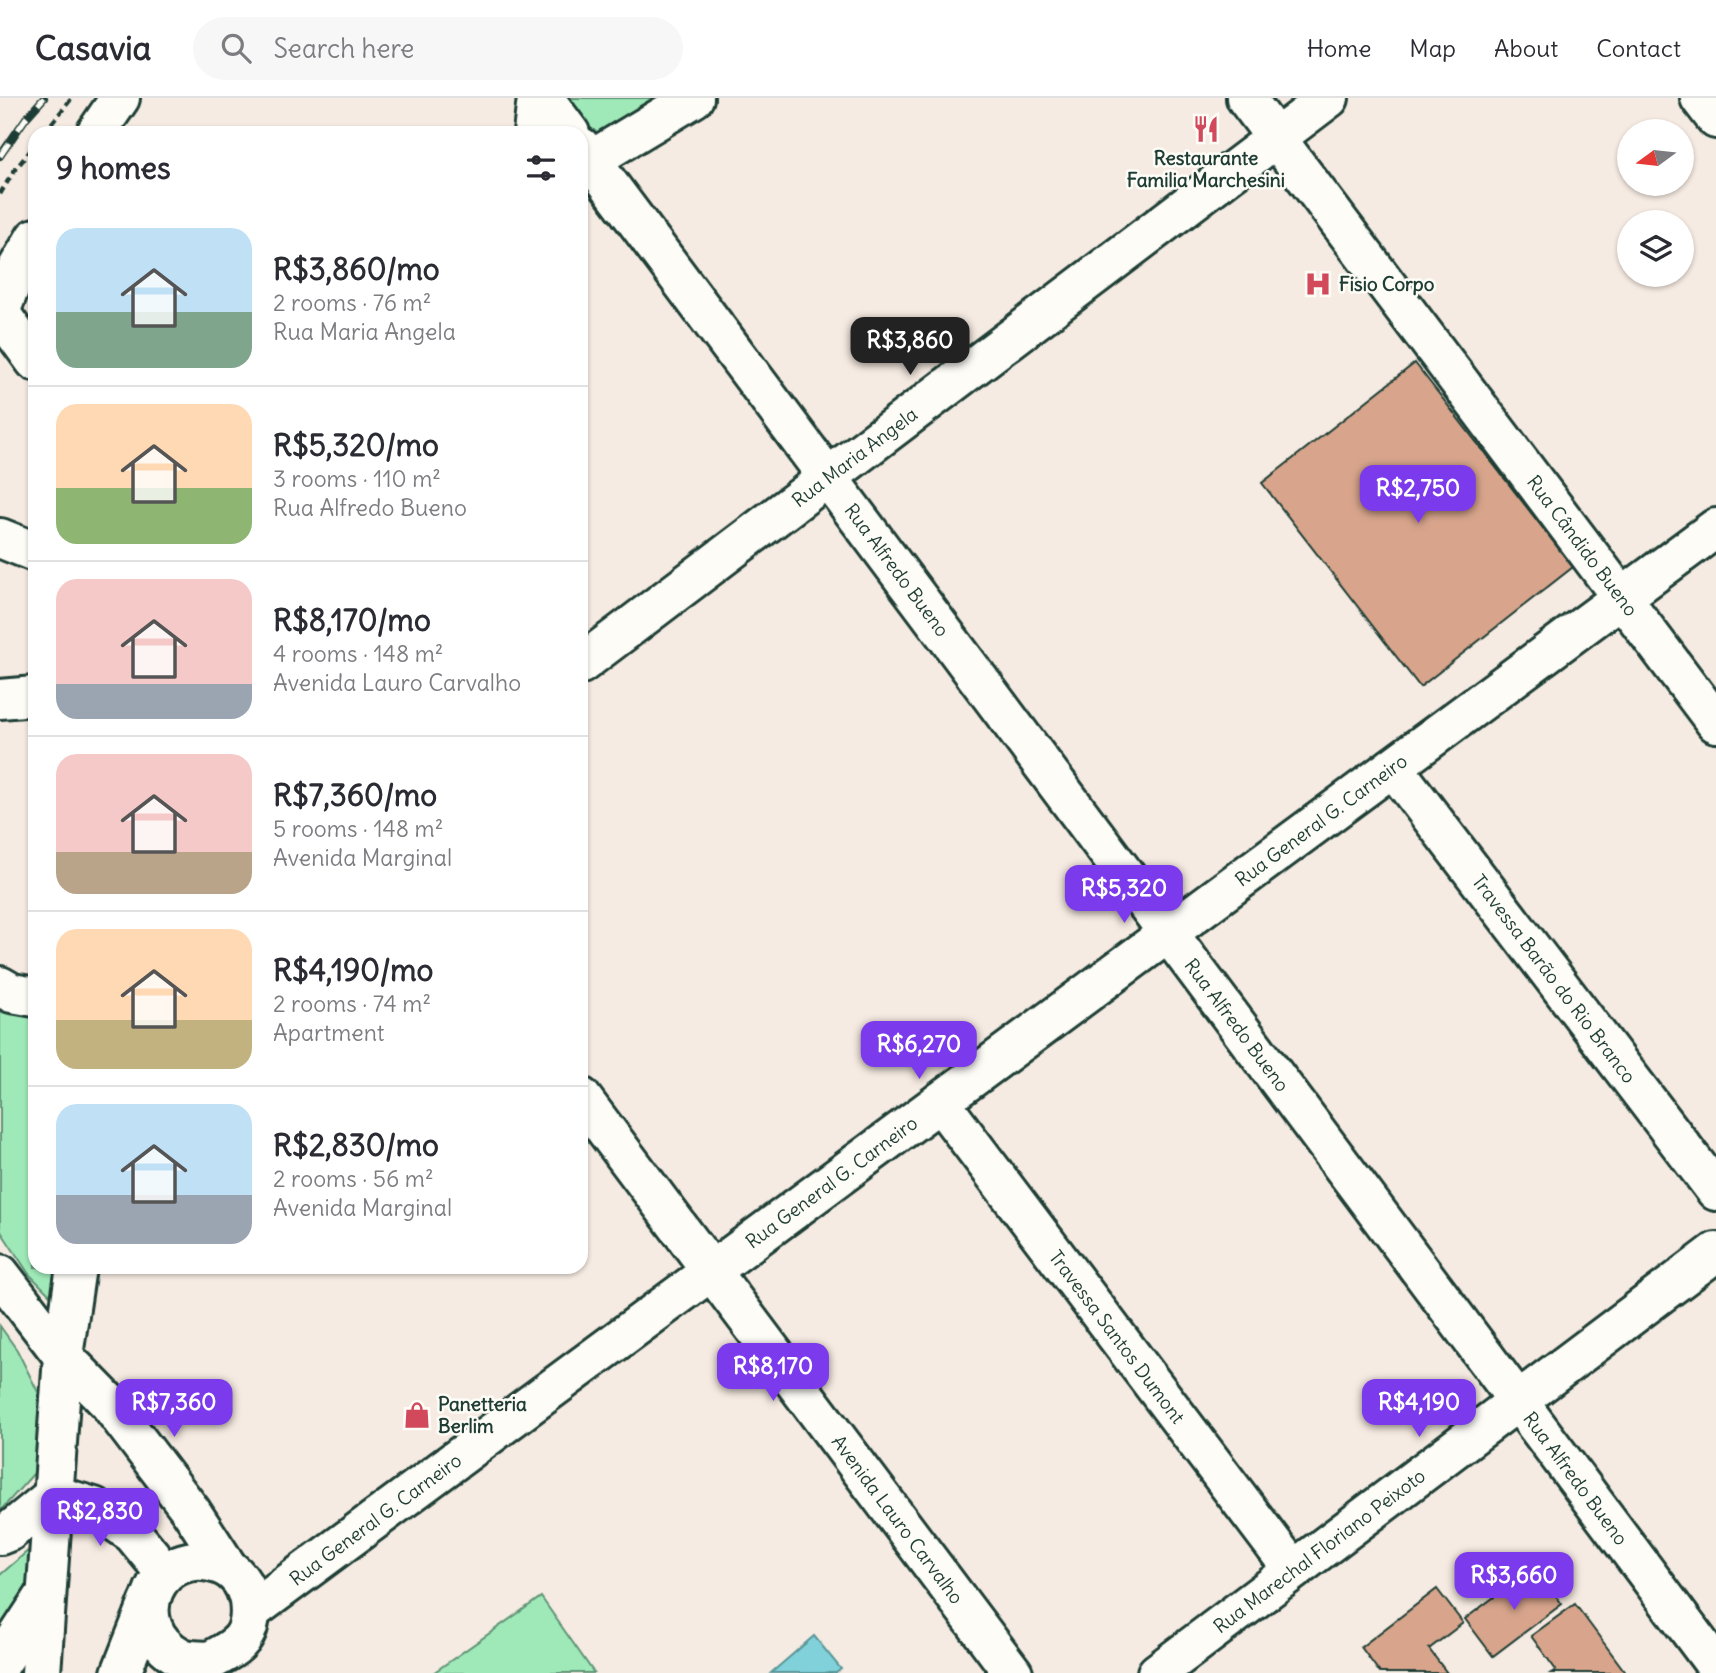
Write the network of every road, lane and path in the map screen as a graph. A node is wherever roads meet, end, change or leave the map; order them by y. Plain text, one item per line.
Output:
1 (72, 98) edge
2 (120, 98) edge
3 (537, 98) edge
4 (544, 98) edge
5 (694, 98) edge
6 (1246, 98) edge
7 (1329, 98) edge
8 (1700, 98) edge
9 (1716, 119) edge
10 (50, 126) edge
11 (101, 126) edge
12 (534, 126) edge
13 (563, 126) edge
14 (1276, 138) junction
15 (588, 150) edge
16 (28, 154) edge
17 (588, 162) edge
18 (0, 194) edge
19 (28, 249) edge
20 (0, 312) edge
21 (28, 351) edge
22 (827, 477) junction
23 (1716, 528) edge
24 (0, 538) edge
25 (28, 549) edge
26 (1622, 598) junction
27 (588, 659) edge
28 (28, 697) edge
29 (0, 699) edge
30 (1716, 723) edge
31 (1393, 767) junction
32 (1168, 933) junction
33 (0, 986) edge
34 (28, 996) edge
35 (940, 1102) junction
36 (588, 1106) edge
37 (1716, 1191) edge
38 (1716, 1252) edge
39 (712, 1271) junction
40 (0, 1274) edge
41 (75, 1274) edge
42 (63, 1356) junction
43 (1518, 1401) junction
44 (54, 1494) junction
45 (0, 1535) edge
46 (228, 1568) junction
47 (1293, 1570) junction
48 (157, 1588) junction
49 (46, 1594) junction
50 (250, 1612) junction
51 (0, 1664) edge
52 (1716, 1666) edge
53 (199, 1667) edge
54 (41, 1673) edge
55 (121, 1673) edge
56 (1013, 1673) edge
57 (1157, 1673) edge

1 - 10 path
2 - 11 street
3 - 12 street
4 - 13 street, Rua Alfredo Bueno
5 - 15 street
6 - 14 street, Rua Cândido Bueno
7 - 14 street, Rua Maria Angela
8 - 9 street
14 - 22 street, Rua Maria Angela
14 - 26 street, Rua Cândido Bueno
16 - 18 path
17 - 22 street, Rua Alfredo Bueno
19 - 20 street
20 - 21 street
22 - 27 street, Rua Maria Angela
22 - 32 street, Rua Alfredo Bueno
23 - 26 street, Rua General G. Carneiro
24 - 25 street
26 - 30 street, Rua Cândido Bueno
26 - 31 street, Rua General G. Carneiro
28 - 29 street
31 - 32 street, Rua General G. Carneiro
31 - 37 street, Travessa Barão do Rio Branco
32 - 35 street, Rua General G. Carneiro
32 - 43 street, Rua Alfredo Bueno
33 - 34 street
35 - 39 street, Rua General G. Carneiro
35 - 47 street, Travessa Santos Dumont
36 - 39 street, Avenida Lauro Carvalho
38 - 43 street, Rua Marechal Floriano Peixoto
39 - 50 street, Rua General G. Carneiro
39 - 56 street, Avenida Lauro Carvalho
40 - 42 street
41 - 42 street
42 - 44 street
42 - 46 street
43 - 47 street, Rua Marechal Floriano Peixoto
43 - 52 street, Rua Alfredo Bueno
44 - 45 street
44 - 48 street
44 - 49 street
46 - 48 street
46 - 50 street
47 - 57 street, Rua Marechal Floriano Peixoto
48 - 53 street
48 - 55 street
49 - 51 street
49 - 54 street
50 - 53 street

